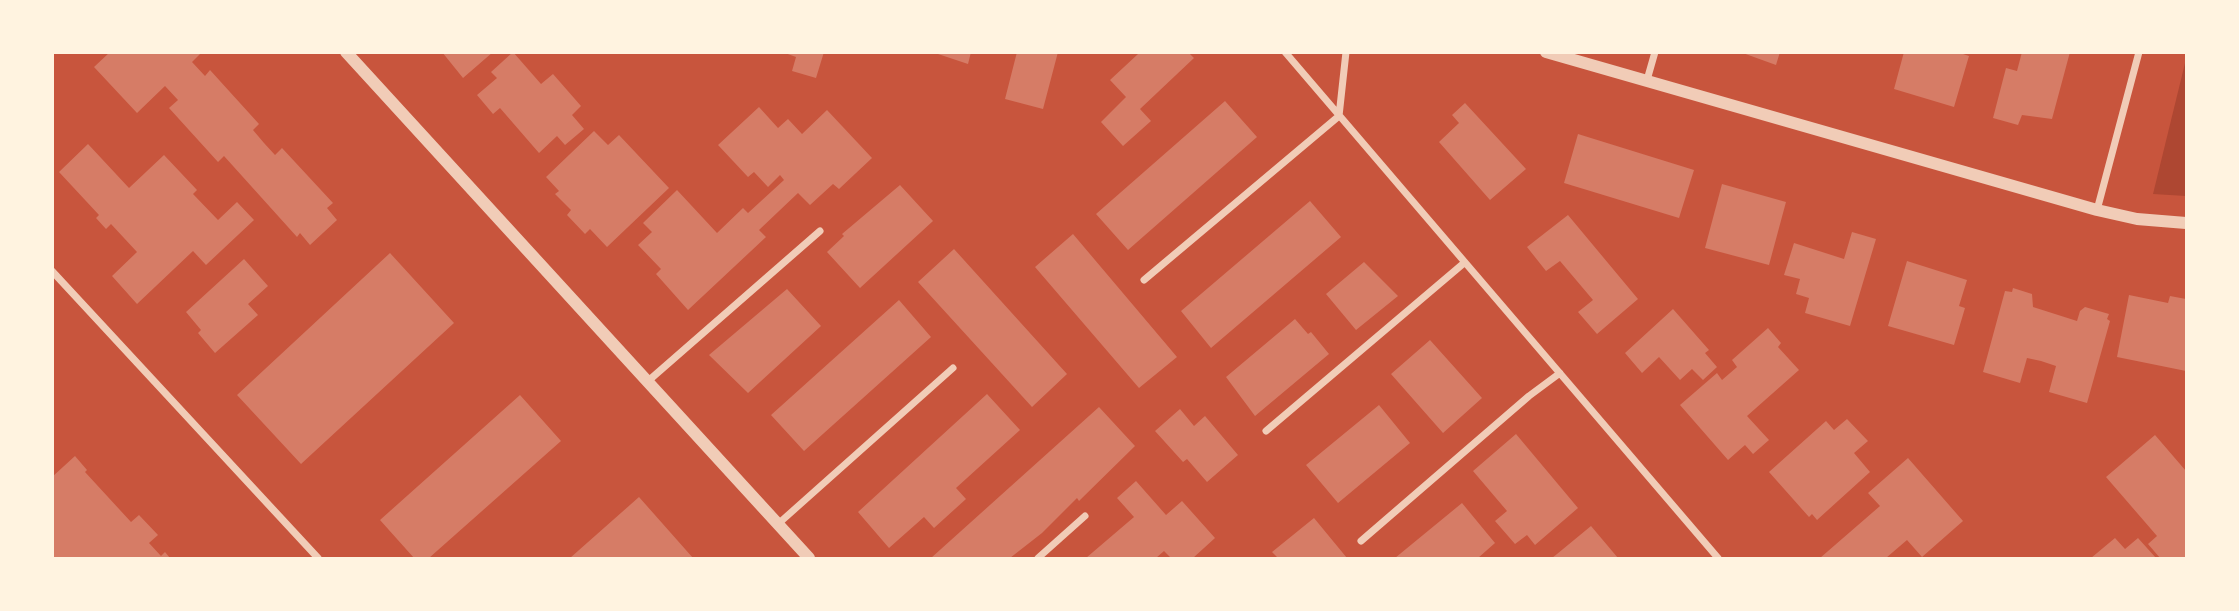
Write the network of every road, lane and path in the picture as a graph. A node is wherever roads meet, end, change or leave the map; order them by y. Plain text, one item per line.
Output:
1 (346, 52) edge
2 (1284, 52) edge
3 (1346, 52) edge
4 (1546, 52) edge
5 (1655, 52) edge
6 (2139, 52) edge
7 (1647, 80) junction
8 (1339, 116) junction
9 (2097, 210) junction
10 (2186, 223) edge
11 (820, 231) dead end
12 (1464, 263) junction
13 (52, 271) edge
14 (1144, 280) dead end
15 (953, 368) dead end
16 (1560, 373) junction
17 (648, 382) junction
18 (1266, 431) dead end
19 (1085, 516) dead end
20 (778, 524) junction
21 (1361, 541) dead end
22 (1715, 557) edge
23 (318, 558) edge
24 (809, 558) edge
25 (1038, 558) edge

1 - 17 street
2 - 8 street
3 - 8 street
4 - 7 street
5 - 7 street
6 - 9 street
7 - 9 street
8 - 12 street
8 - 14 street
9 - 10 street
11 - 17 street
12 - 16 street
12 - 18 street
13 - 23 street
15 - 20 street
16 - 21 street
16 - 22 street
17 - 20 street
19 - 25 street
20 - 24 street

